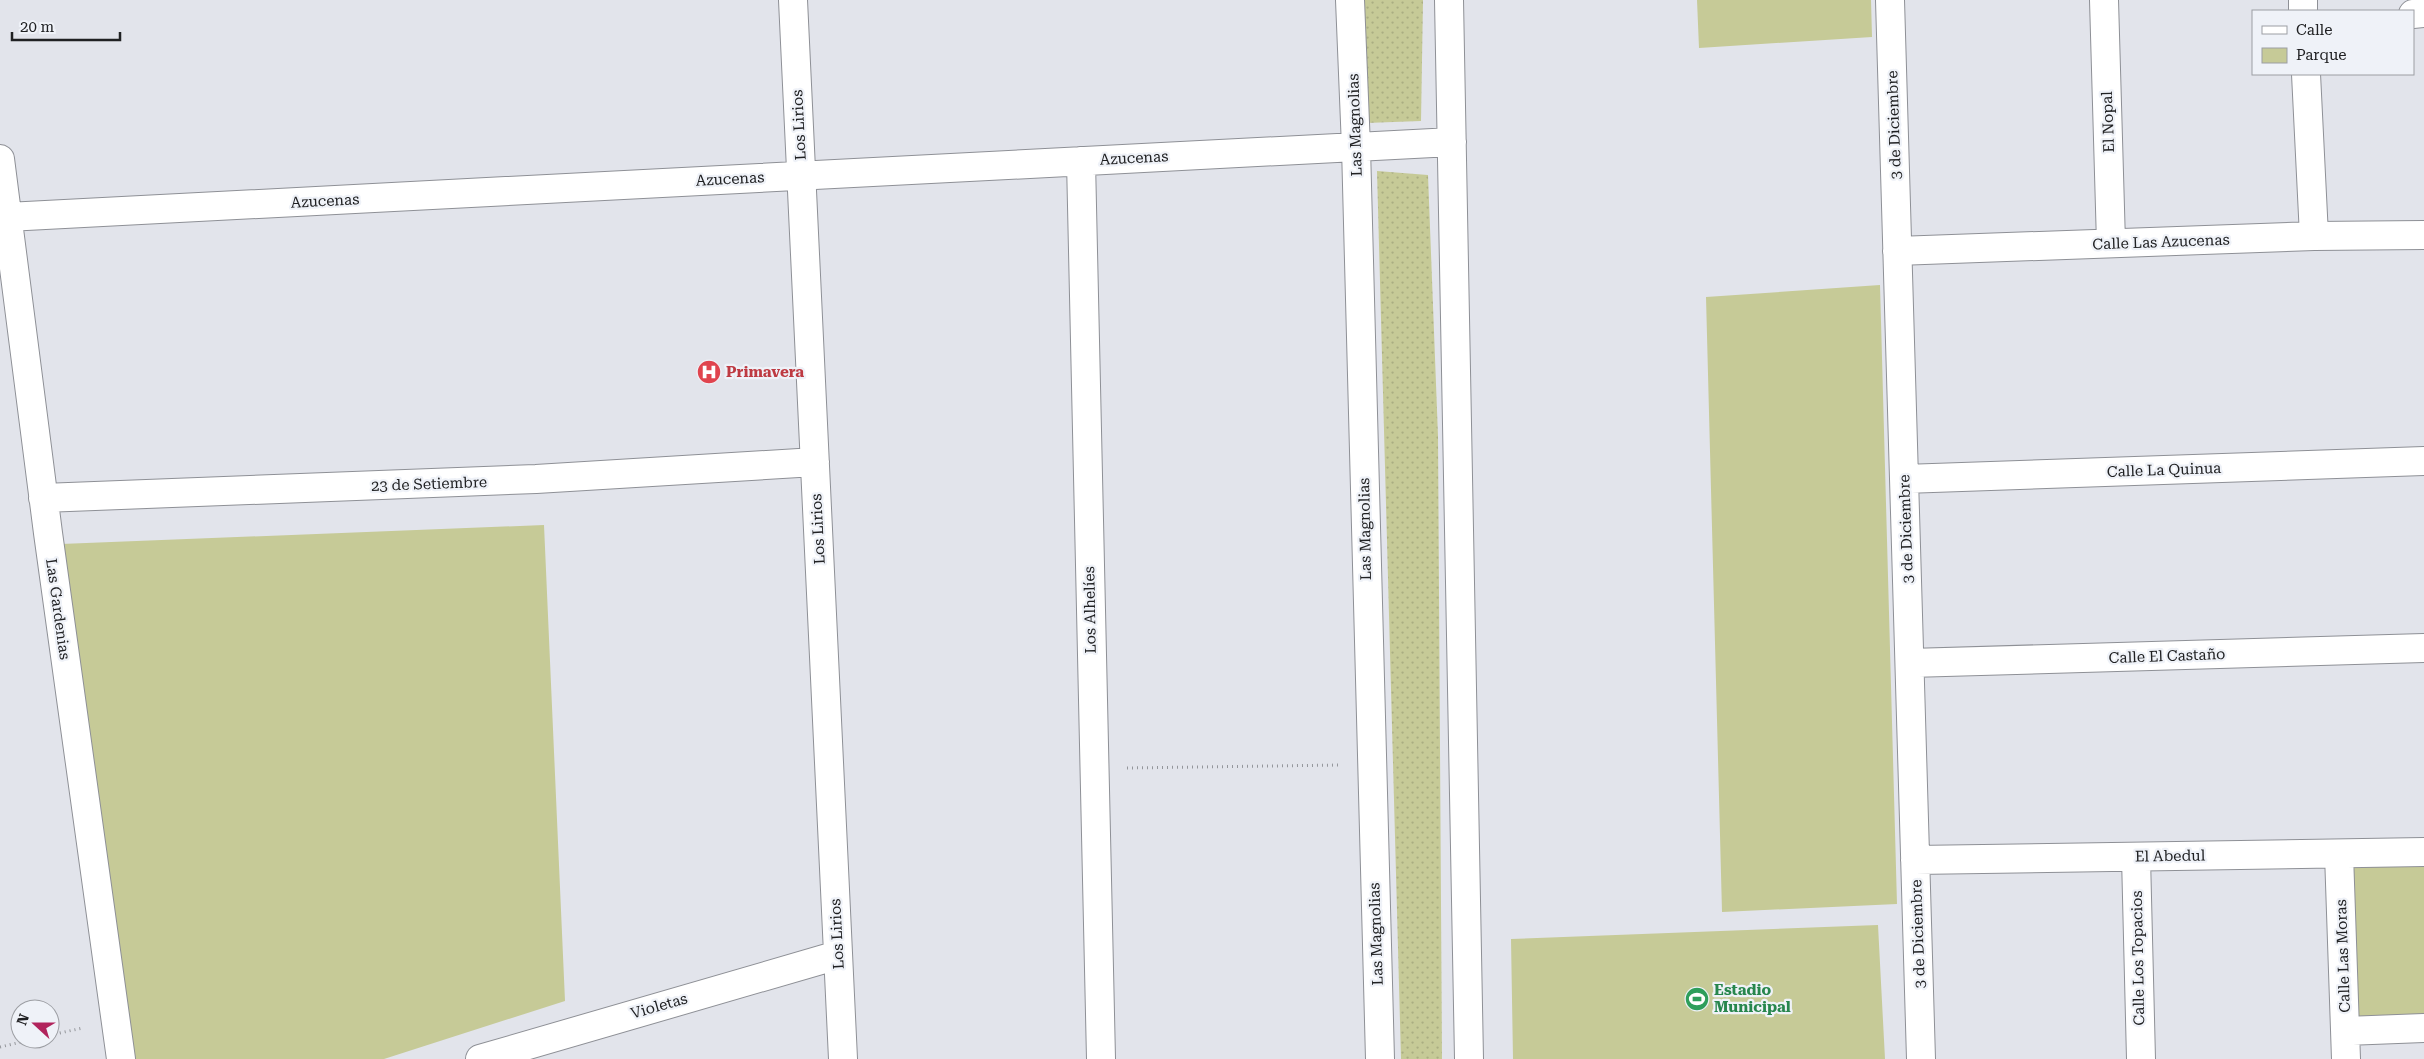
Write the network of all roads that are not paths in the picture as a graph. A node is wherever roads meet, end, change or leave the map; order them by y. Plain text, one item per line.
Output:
1 (793, 0) edge
2 (1350, 0) edge
3 (1449, 0) edge
4 (1890, 0) edge
5 (2104, 0) edge
6 (2306, 75) edge
7 (1452, 142) junction
8 (1356, 147) junction
9 (0, 159) edge
10 (1081, 161) junction
11 (802, 176) junction
12 (7, 217) junction
13 (2424, 235) edge
14 (2314, 236) junction
15 (2111, 243) junction
16 (1897, 251) junction
17 (2424, 461) edge
18 (815, 462) junction
19 (1904, 479) junction
20 (43, 498) junction
21 (2424, 648) edge
22 (1910, 663) junction
23 (2424, 852) edge
24 (2340, 854) junction
25 (2136, 856) junction
26 (1915, 860) junction
27 (838, 955) junction
28 (2424, 1028) edge
29 (2346, 1031) junction
30 (121, 1059) edge
31 (480, 1059) edge
32 (843, 1059) edge
33 (1100, 1059) edge
34 (1380, 1059) edge
35 (1469, 1059) edge
36 (1922, 1059) edge
37 (2141, 1059) edge
38 (2346, 1059) edge

1 - 11 street, Los Lirios
2 - 8 street, Las Magnolias
3 - 7 street
4 - 16 street, 3 de Diciembre
5 - 15 street, El Nopal
6 - 14 street
7 - 8 street, Azucenas
7 - 35 street
8 - 10 street, Azucenas
8 - 34 street, Las Magnolias
9 - 12 street, Las Gardenias
10 - 11 street, Azucenas
10 - 33 street, Los Alhelíes
11 - 12 street, Azucenas
11 - 18 street, Los Lirios
12 - 20 street, Las Gardenias
13 - 14 street, Calle Las Azucenas
14 - 15 street, Calle Las Azucenas
15 - 16 street, Calle Las Azucenas
16 - 19 street, 3 de Diciembre
17 - 19 street, Calle La Quinua
18 - 20 street, 23 de Setiembre
18 - 27 street, Los Lirios
19 - 22 street, 3 de Diciembre
20 - 30 street, Las Gardenias
21 - 22 street, Calle El Castaño
22 - 26 street, 3 de Diciembre
23 - 24 street, El Abedul
24 - 25 street, El Abedul
24 - 29 street, Calle Las Moras
25 - 26 street, El Abedul
25 - 37 street, Calle Los Topacios
26 - 36 street, 3 de Diciembre
27 - 31 street, Violetas
27 - 32 street, Los Lirios
28 - 29 street
29 - 38 street, Calle Las Moras

